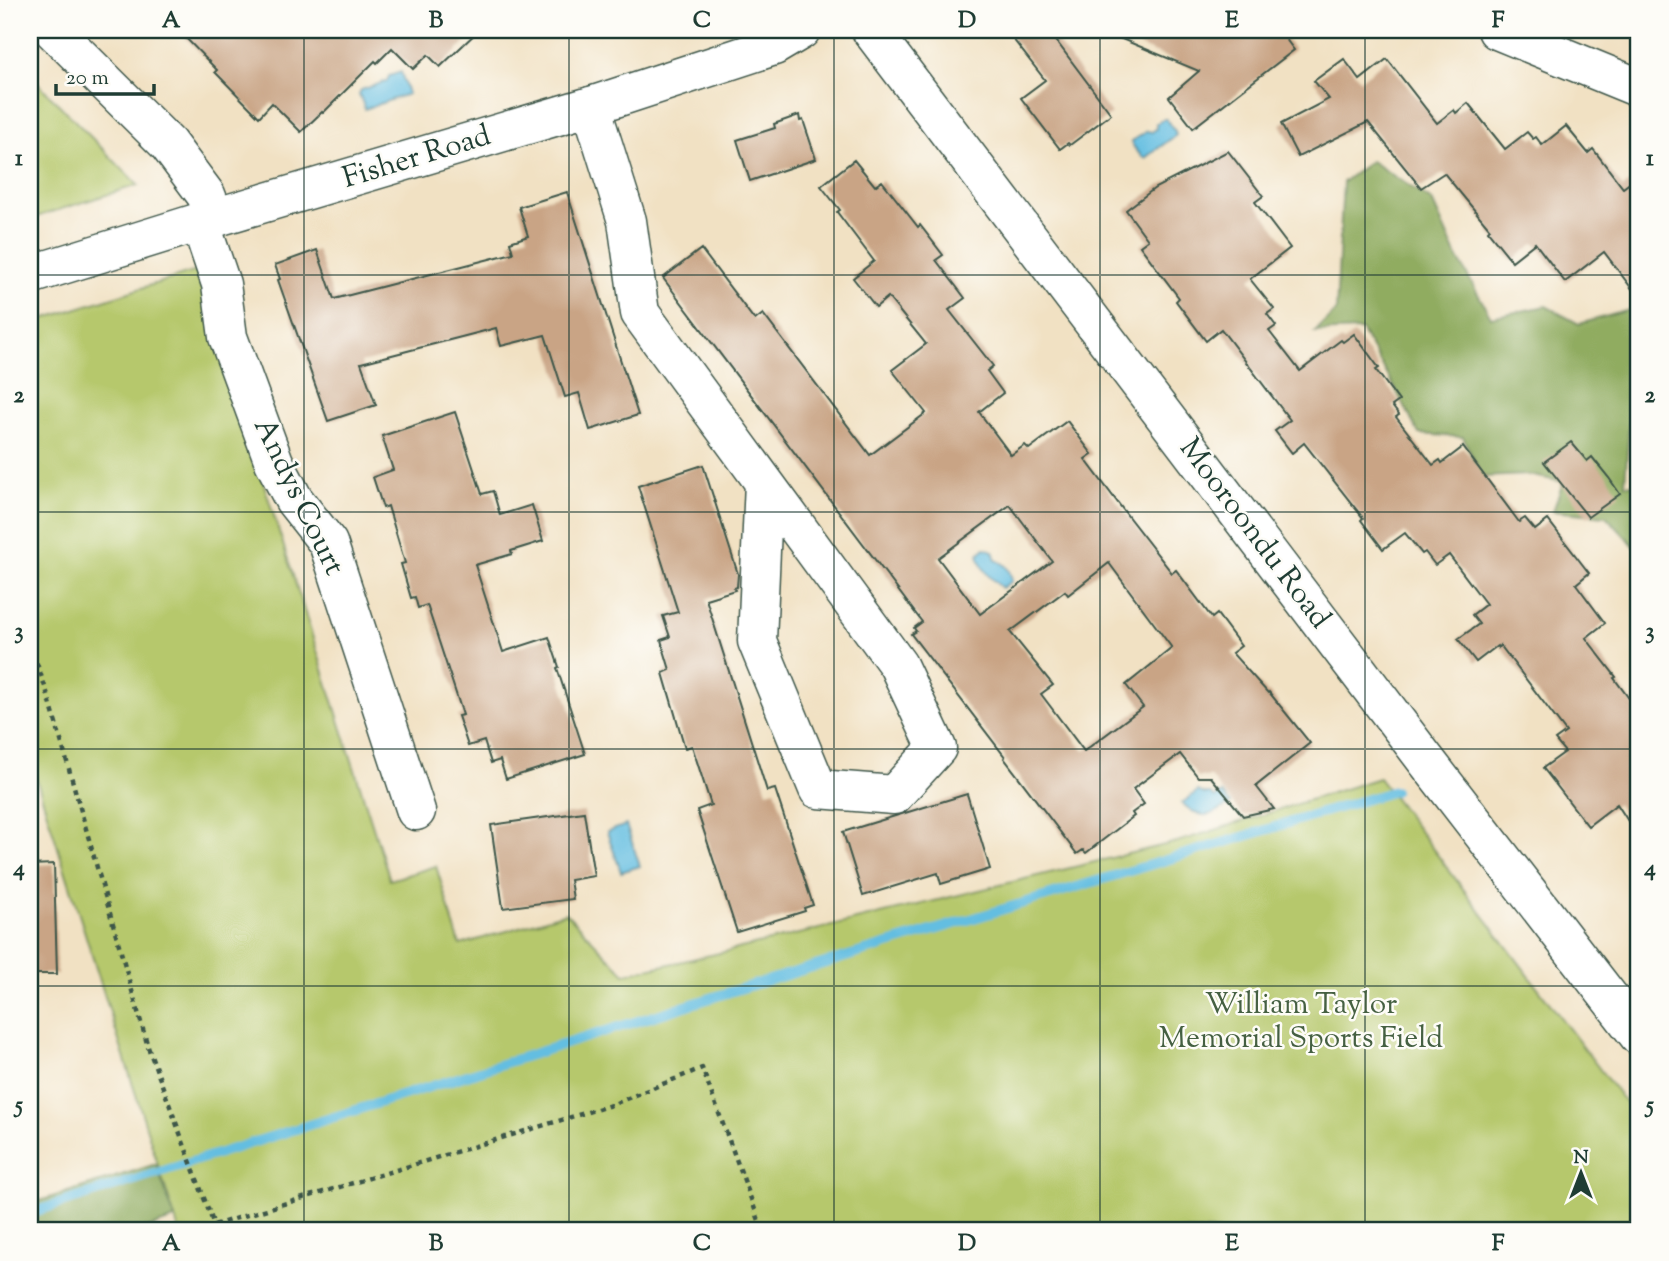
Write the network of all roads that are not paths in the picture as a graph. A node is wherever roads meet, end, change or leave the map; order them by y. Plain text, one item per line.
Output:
1 (53, 30) edge
2 (801, 30) edge
3 (1497, 30) edge
4 (876, 31) edge
5 (1639, 88) edge
6 (591, 106) junction
7 (207, 220) junction
8 (30, 275) edge
9 (764, 482) junction
10 (416, 811) dead end
11 (1639, 1036) edge

1 - 7 street, Andys Court
2 - 6 street, Fisher Road
3 - 5 street
4 - 11 street, Mooroondu Road
6 - 7 street, Fisher Road
6 - 9 street
7 - 8 street, Fisher Road
7 - 10 street, Andys Court
9 - 9 street

